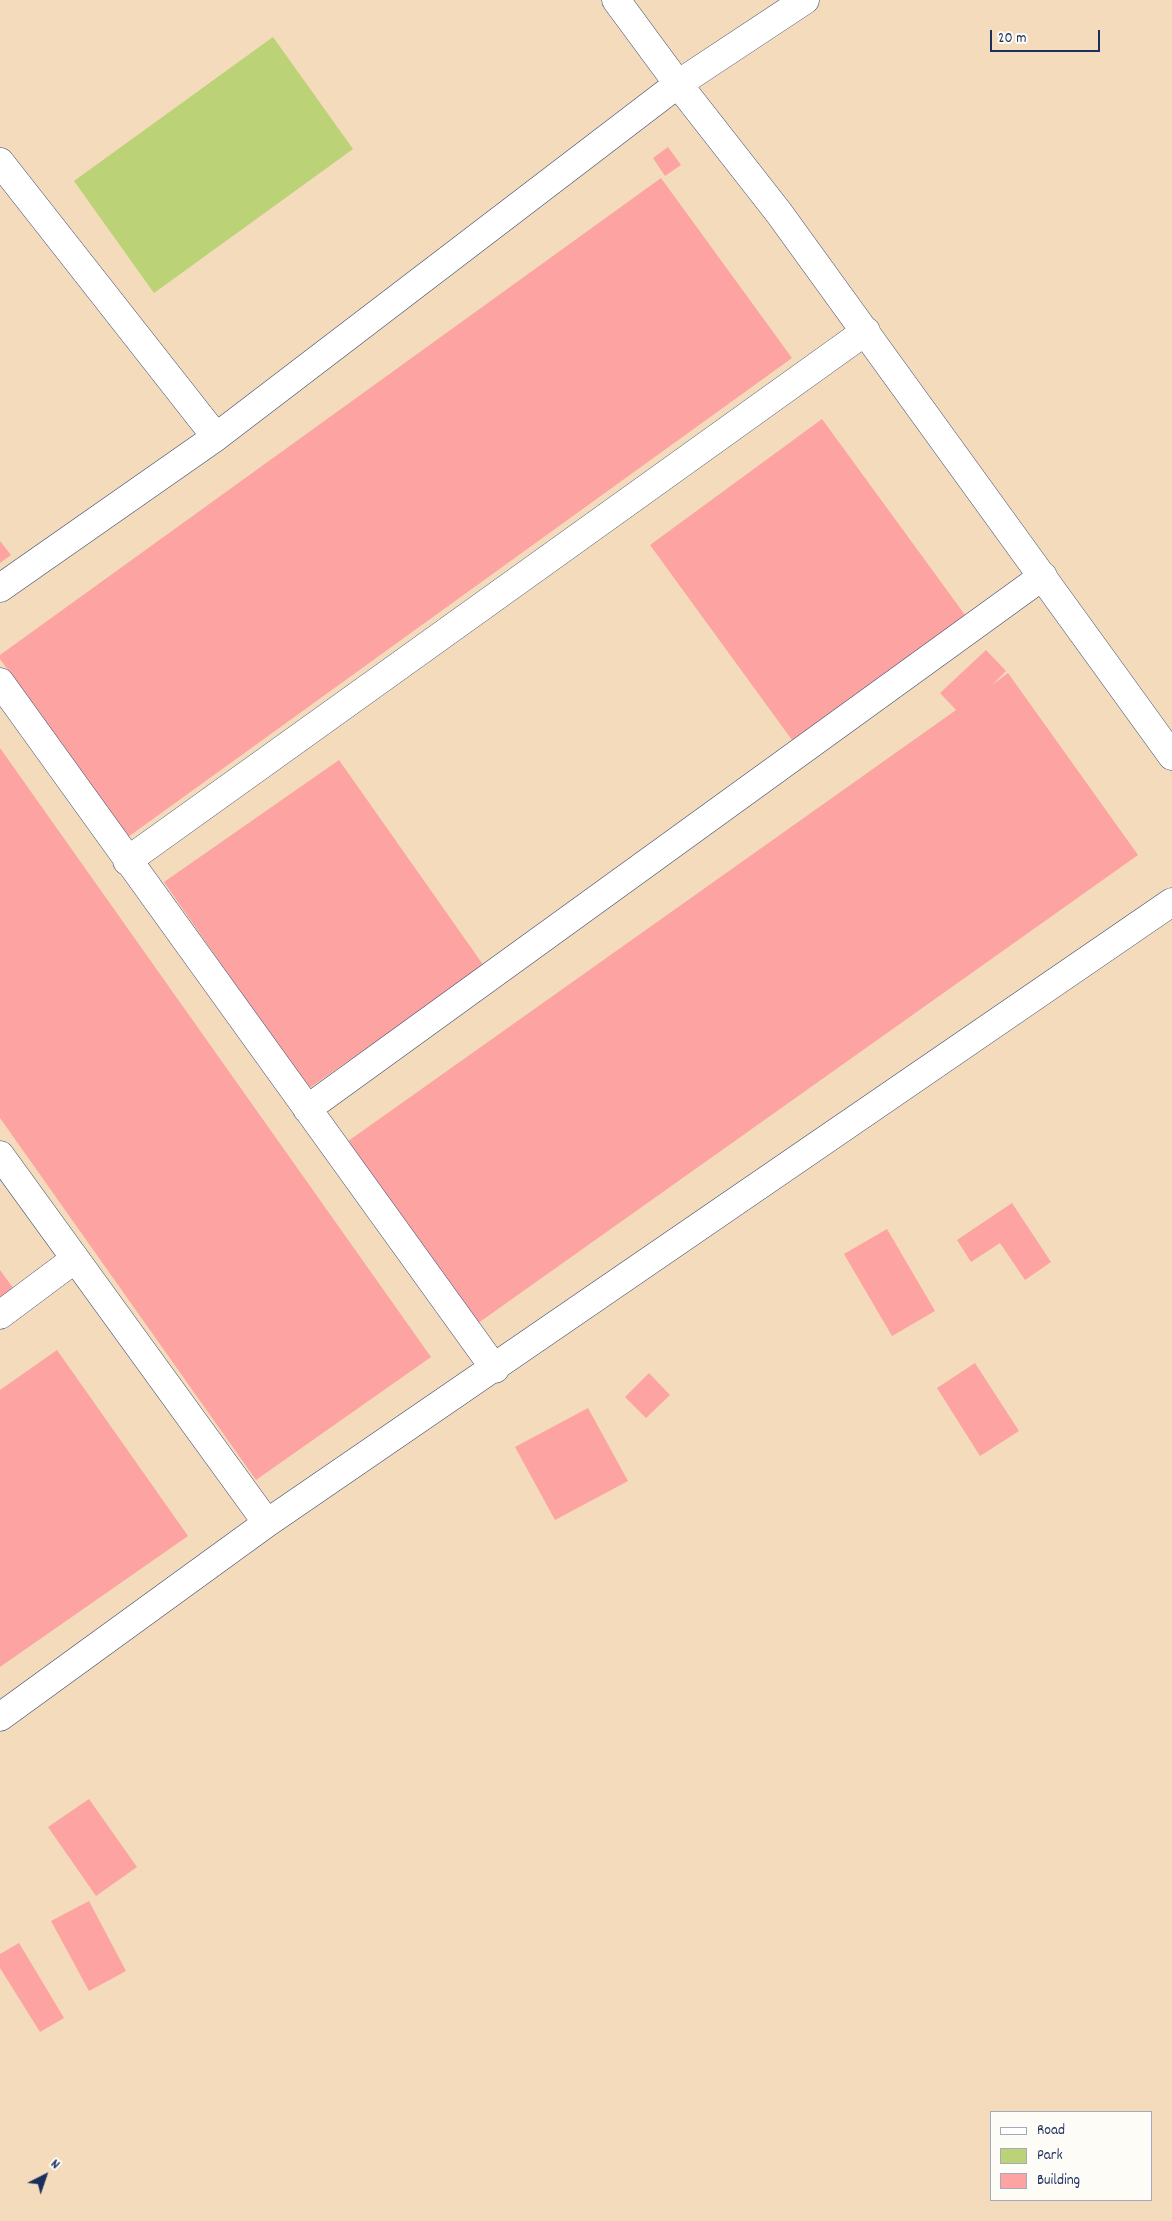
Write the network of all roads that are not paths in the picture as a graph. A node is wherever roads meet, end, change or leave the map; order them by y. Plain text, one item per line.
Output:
1 (616, 0) edge
2 (805, 0) edge
3 (678, 84) junction
4 (0, 162) edge
5 (866, 331) junction
6 (216, 437) junction
7 (1043, 576) junction
8 (0, 588) edge
9 (0, 682) edge
10 (1172, 756) edge
11 (128, 861) junction
12 (1172, 902) edge
13 (307, 1109) junction
14 (0, 1155) edge
15 (75, 1259) junction
16 (0, 1315) edge
17 (494, 1369) junction
18 (267, 1523) junction
19 (0, 1716) edge

1 - 3 street
2 - 3 street
3 - 5 street
3 - 6 street
4 - 6 street
5 - 7 street
5 - 11 street
6 - 8 street
7 - 10 street
7 - 13 street
9 - 11 street
11 - 13 street
12 - 17 street
13 - 17 street
14 - 15 street
15 - 16 street
15 - 18 street
17 - 18 street
18 - 19 street

